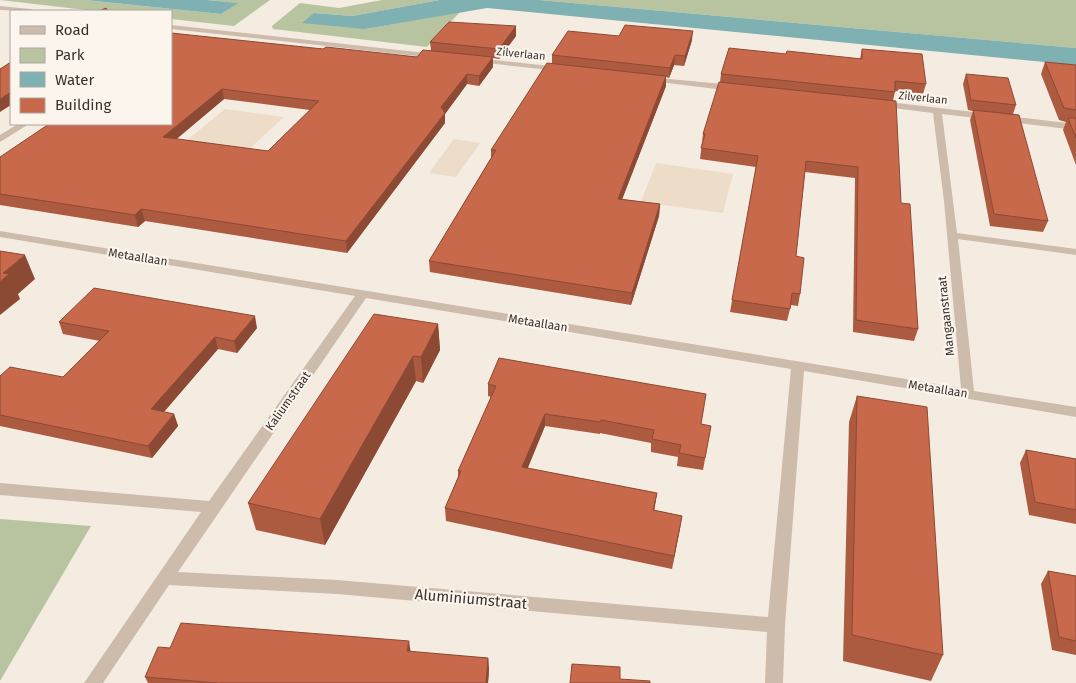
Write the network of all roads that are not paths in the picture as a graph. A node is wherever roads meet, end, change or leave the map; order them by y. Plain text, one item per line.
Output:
1 (0, 8) edge
2 (20, 10) edge
3 (172, 27) edge
4 (444, 57) edge
5 (463, 59) edge
6 (570, 70) edge
7 (646, 78) edge
8 (743, 89) edge
9 (869, 103) edge
10 (936, 111) junction
11 (22, 125) edge
12 (1076, 126) edge
13 (0, 139) edge
14 (0, 234) edge
15 (952, 235) junction
16 (1076, 252) edge
17 (363, 294) junction
18 (798, 366) junction
19 (968, 394) junction
20 (1076, 412) edge
21 (0, 489) edge
22 (213, 507) junction
23 (165, 578) junction
24 (776, 625) junction
25 (93, 683) edge
26 (774, 683) edge

1 - 2 street
3 - 4 street
5 - 6 street, Zilverlaan
7 - 8 street
9 - 10 street, Zilverlaan
10 - 12 street, Zilverlaan
10 - 15 street, Mangaanstraat
11 - 13 street
14 - 17 street, Metaallaan
15 - 16 street
15 - 19 street, Mangaanstraat
17 - 18 street, Metaallaan
17 - 22 street, Kaliumstraat
18 - 19 street, Metaallaan
18 - 24 street
19 - 20 street, Metaallaan
21 - 22 street
22 - 23 street, Kaliumstraat
23 - 24 street, Aluminiumstraat
23 - 25 street, Kaliumstraat
24 - 26 street

